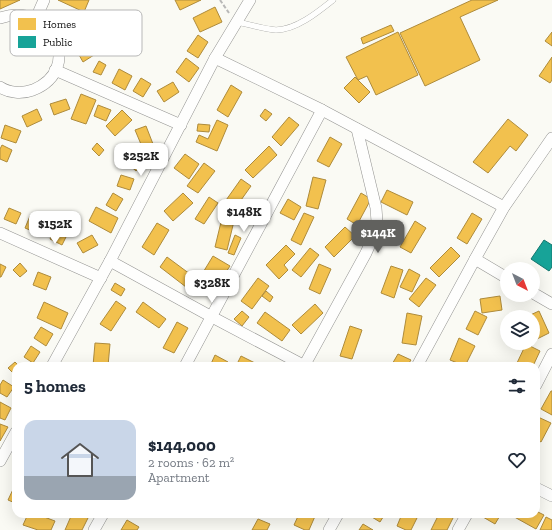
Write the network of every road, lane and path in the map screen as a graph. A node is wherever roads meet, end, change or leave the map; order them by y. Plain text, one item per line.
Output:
1 (44, 0) edge
2 (220, 0) edge
3 (250, 0) edge
4 (333, 0) edge
5 (40, 10) edge
6 (10, 14) edge
7 (0, 18) edge
8 (236, 22) junction
9 (59, 56) edge
10 (215, 58) junction
11 (55, 70) junction
12 (1, 91) edge
13 (322, 110) junction
14 (181, 125) junction
15 (357, 129) junction
16 (552, 138) edge
17 (504, 207) junction
18 (0, 232) edge
19 (475, 259) junction
20 (110, 261) junction
21 (500, 274) edge
22 (101, 278) junction
23 (540, 297) edge
24 (552, 304) edge
25 (212, 317) junction
26 (552, 354) edge
27 (54, 362) edge
28 (187, 362) edge
29 (296, 362) edge
30 (306, 362) edge
31 (420, 362) edge
32 (540, 376) edge
33 (12, 440) edge
34 (0, 462) edge
35 (540, 490) edge
36 (552, 496) edge
37 (101, 518) edge
38 (336, 518) edge
39 (465, 518) edge
40 (94, 530) edge
41 (329, 530) edge
42 (458, 530) edge

1 - 5 street
2 - 8 path
3 - 8 street
4 - 8 lane
6 - 7 street
8 - 10 street
9 - 11 street
10 - 13 street
10 - 14 street
11 - 12 street
11 - 14 street
13 - 15 street
13 - 25 street
14 - 20 street
15 - 17 street
15 - 30 street
16 - 17 street
17 - 19 street
18 - 22 street
19 - 21 street
19 - 31 street
20 - 22 street
20 - 25 street
22 - 27 street
23 - 24 street
25 - 28 street
25 - 29 street
26 - 32 street
33 - 34 street
35 - 36 street
37 - 40 street
38 - 41 street
39 - 42 street

